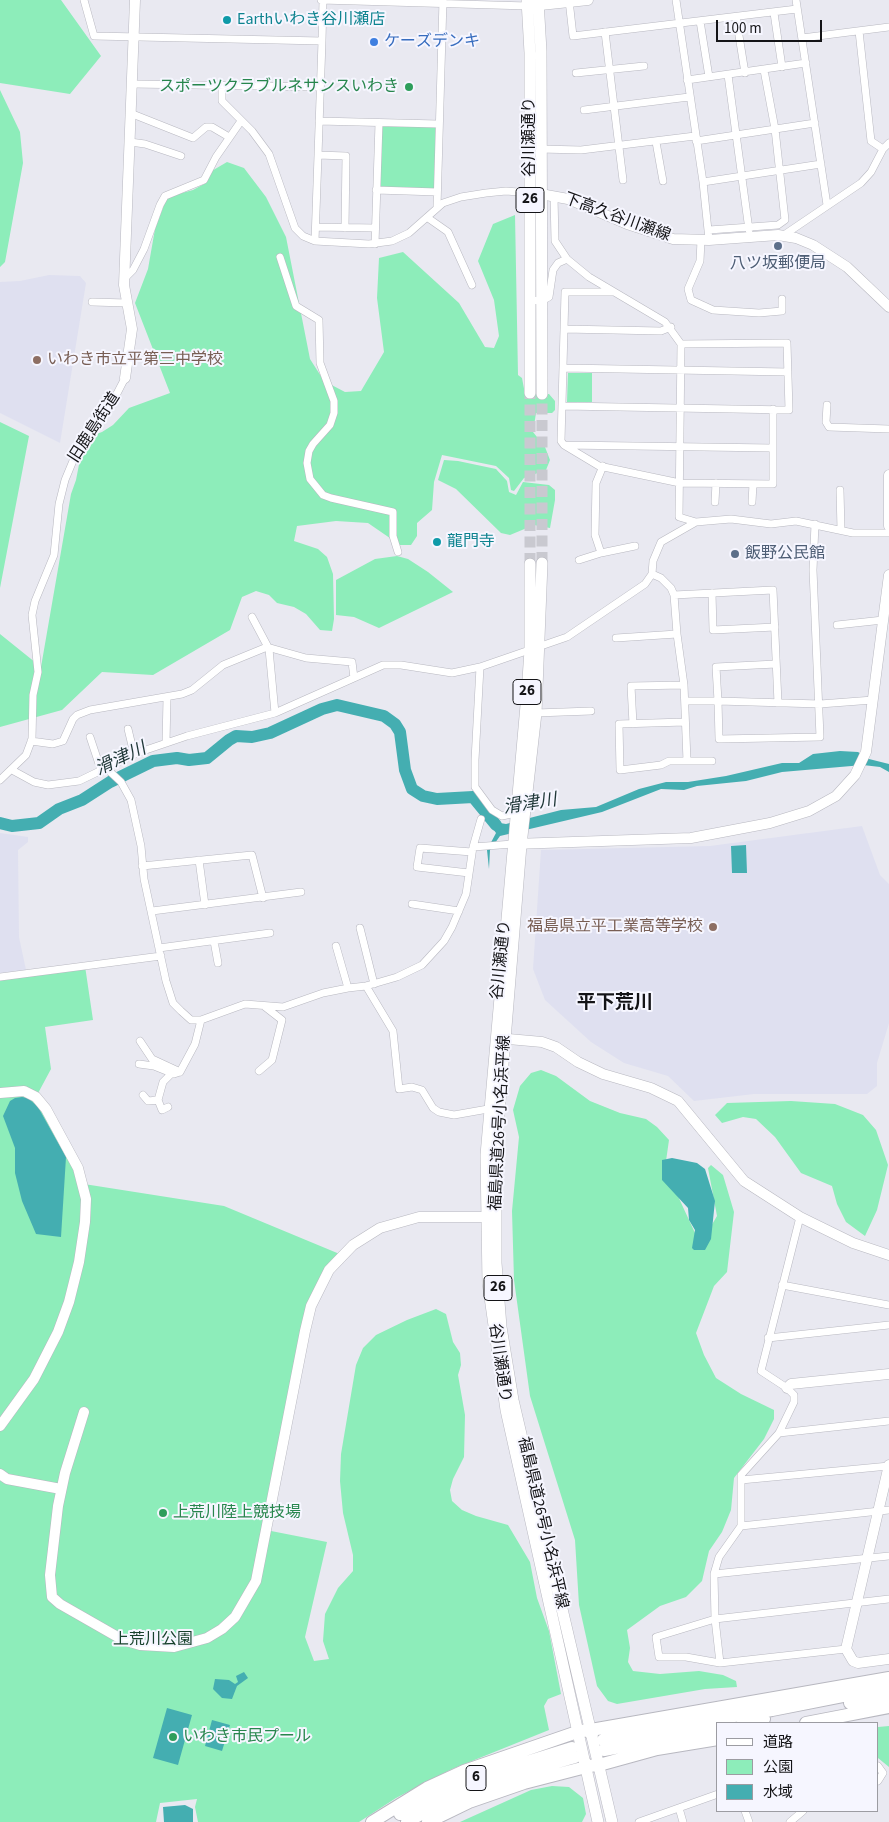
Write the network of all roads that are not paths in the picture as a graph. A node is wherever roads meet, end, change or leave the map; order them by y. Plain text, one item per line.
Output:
1 (84, 0) edge
2 (135, 0) edge
3 (322, 0) edge
4 (588, 0) edge
5 (676, 0) edge
6 (796, 0) edge
7 (569, 1) edge
8 (443, 2) edge
9 (533, 3) edge
10 (797, 10) junction
11 (774, 12) junction
12 (736, 17) junction
13 (700, 21) junction
14 (679, 23) junction
15 (889, 27) edge
16 (859, 31) junction
17 (605, 32) junction
18 (134, 36) junction
19 (802, 38) junction
20 (322, 41) junction
21 (806, 64) junction
22 (644, 66) dead end
23 (782, 67) junction
24 (609, 70) junction
25 (764, 70) junction
26 (745, 73) junction
27 (576, 74) dead end
28 (728, 75) junction
29 (709, 77) junction
30 (687, 80) junction
31 (133, 84) junction
32 (222, 86) junction
33 (320, 87) junction
34 (689, 97) junction
35 (614, 107) junction
36 (584, 110) dead end
37 (130, 113) junction
38 (241, 121) junction
39 (319, 121) junction
40 (379, 123) junction
41 (815, 123) junction
42 (438, 124) junction
43 (775, 129) junction
44 (736, 135) junction
45 (229, 137) junction
46 (696, 138) junction
47 (130, 142) junction
48 (656, 142) junction
49 (889, 143) edge
50 (619, 146) junction
51 (540, 149) junction
52 (883, 149) junction
53 (318, 155) junction
54 (181, 156) dead end
55 (821, 164) junction
56 (781, 170) junction
57 (742, 175) junction
58 (623, 180) dead end
59 (663, 181) dead end
60 (703, 182) junction
61 (376, 190) junction
62 (437, 192) junction
63 (535, 193) junction
64 (554, 196) junction
65 (827, 205) junction
66 (437, 208) junction
67 (428, 218) junction
68 (316, 227) junction
69 (345, 228) junction
70 (375, 228) junction
71 (750, 231) junction
72 (784, 235) junction
73 (706, 237) junction
74 (316, 241) junction
75 (375, 244) junction
76 (280, 257) dead end
77 (567, 259) junction
78 (124, 278) junction
79 (472, 285) dead end
80 (613, 292) junction
81 (782, 299) dead end
82 (535, 301) junction
83 (92, 302) dead end
84 (127, 303) junction
85 (889, 307) edge
86 (671, 327) junction
87 (564, 329) junction
88 (681, 344) junction
89 (564, 368) junction
90 (682, 369) junction
91 (788, 372) junction
92 (125, 378) joint
93 (530, 393) tunnel mouth
94 (542, 394) tunnel mouth
95 (827, 405) dead end
96 (563, 406) junction
97 (681, 408) junction
98 (773, 409) junction
99 (889, 429) edge
100 (564, 445) junction
101 (680, 446) junction
102 (772, 448) junction
103 (603, 466) junction
104 (889, 475) edge
105 (680, 483) junction
106 (716, 483) junction
107 (753, 484) junction
108 (840, 490) dead end
109 (715, 502) dead end
110 (752, 502) dead end
111 (696, 522) junction
112 (815, 524) junction
113 (889, 526) edge
114 (841, 530) junction
115 (889, 533) edge
116 (635, 546) dead end
117 (398, 552) dead end
118 (601, 554) junction
119 (578, 560) dead end
120 (542, 563) tunnel mouth
121 (530, 564) tunnel mouth
122 (652, 574) junction
123 (889, 575) edge
124 (712, 593) junction
125 (674, 595) junction
126 (252, 617) dead end
127 (883, 620) junction
128 (837, 625) dead end
129 (775, 627) junction
130 (677, 634) junction
131 (616, 638) dead end
132 (267, 647) junction
133 (534, 647) junction
134 (776, 664) junction
135 (480, 667) junction
136 (354, 678) junction
137 (684, 685) junction
138 (167, 698) junction
139 (873, 700) junction
140 (718, 701) junction
141 (685, 702) junction
142 (778, 703) junction
143 (820, 704) junction
144 (592, 711) dead end
145 (274, 713) junction
146 (536, 713) junction
147 (685, 722) junction
148 (633, 724) junction
149 (128, 729) dead end
150 (90, 737) dead end
151 (31, 741) junction
152 (166, 743) junction
153 (134, 754) junction
154 (686, 760) junction
155 (712, 761) dead end
156 (104, 769) junction
157 (12, 770) junction
158 (1, 779) edge
159 (518, 816) junction
160 (481, 819) dead end
161 (518, 841) junction
162 (472, 849) junction
163 (199, 860) junction
164 (142, 866) junction
165 (469, 873) junction
166 (301, 892) dead end
167 (263, 898) junction
168 (412, 904) dead end
169 (205, 906) junction
170 (152, 911) junction
171 (459, 911) junction
172 (360, 928) dead end
173 (270, 933) dead end
174 (214, 941) junction
175 (336, 946) dead end
176 (159, 948) junction
177 (161, 956) junction
178 (218, 963) dead end
179 (0, 977) edge
180 (370, 985) junction
181 (348, 988) junction
182 (262, 1004) junction
183 (201, 1020) junction
184 (500, 1038) junction
185 (140, 1041) dead end
186 (139, 1064) dead end
187 (260, 1071) dead end
188 (176, 1073) junction
189 (0, 1093) edge
190 (143, 1095) dead end
191 (158, 1100) junction
192 (168, 1107) dead end
193 (488, 1109) junction
194 (490, 1217) junction
195 (800, 1217) junction
196 (889, 1254) edge
197 (782, 1285) junction
198 (889, 1305) edge
199 (889, 1325) edge
200 (768, 1338) junction
201 (889, 1374) edge
202 (787, 1388) junction
203 (84, 1412) dead end
204 (889, 1421) edge
205 (0, 1426) edge
206 (779, 1433) junction
207 (889, 1466) edge
208 (0, 1474) edge
209 (741, 1480) junction
210 (61, 1489) junction
211 (889, 1510) edge
212 (877, 1512) junction
213 (741, 1526) junction
214 (889, 1556) edge
215 (866, 1558) junction
216 (714, 1574) junction
217 (889, 1600) edge
218 (856, 1604) junction
219 (715, 1619) junction
220 (846, 1649) junction
221 (889, 1659) edge
222 (720, 1663) junction
223 (889, 1678) edge
224 (889, 1687) edge
225 (889, 1696) edge
226 (889, 1707) edge
227 (748, 1722) edge
228 (811, 1722) edge
229 (716, 1728) edge
230 (593, 1736) junction
231 (716, 1739) edge
232 (584, 1761) junction
233 (879, 1767) edge
234 (879, 1779) edge
235 (716, 1795) edge
236 (679, 1808) junction
237 (802, 1812) edge
238 (372, 1822) edge
239 (387, 1822) edge
240 (407, 1822) edge
241 (428, 1822) edge
242 (598, 1822) edge
243 (612, 1822) edge
244 (639, 1822) edge
245 (683, 1822) edge
246 (790, 1822) edge

1 - 18 street
2 - 18 street, 旧鹿島街道
3 - 8 street
3 - 20 street
4 - 7 street
5 - 14 street
6 - 10 street
7 - 9 street
7 - 17 street
8 - 9 street
8 - 42 street
9 - 51 main road, 26
9 - 63 main road, 谷川瀬通り / 26
10 - 11 street
10 - 19 street
11 - 12 street
11 - 23 street
12 - 13 street
12 - 26 street
13 - 14 street
13 - 29 street
14 - 17 street
14 - 30 street
15 - 16 street
16 - 19 street
16 - 52 street
17 - 24 street
18 - 20 street
18 - 31 street, 旧鹿島街道
19 - 21 street
20 - 33 street
21 - 23 street
21 - 41 street
22 - 24 street
23 - 25 street
24 - 27 street
24 - 35 street
25 - 26 street
25 - 43 street
26 - 28 street
28 - 29 street
28 - 44 street
29 - 30 street
30 - 34 street
31 - 32 street
31 - 37 street, 旧鹿島街道
32 - 33 street
32 - 38 street
33 - 39 street
34 - 35 street
34 - 46 street
35 - 36 street
35 - 50 street
37 - 45 street
37 - 47 street, 旧鹿島街道
38 - 45 street
38 - 74 street
39 - 40 street
39 - 53 street
40 - 42 street
40 - 61 street
41 - 43 street
41 - 55 street
42 - 62 street
43 - 44 street
43 - 56 street
44 - 46 street
44 - 57 street
45 - 78 street
46 - 48 street
46 - 60 street
47 - 54 street
47 - 78 street, 旧鹿島街道
48 - 50 street
48 - 59 street
49 - 52 street
50 - 51 street
50 - 58 street
51 - 63 main road, 26
52 - 65 street
53 - 68 street
53 - 69 street
55 - 56 street
55 - 65 street
56 - 57 street
56 - 71 street
57 - 60 street
57 - 71 street
60 - 73 street
61 - 62 street
61 - 70 street
62 - 66 street
63 - 64 street, 下高久谷川瀬線
63 - 66 street
63 - 82 main road, 谷川瀬通り / 26
64 - 73 street, 下高久谷川瀬線
64 - 77 street
65 - 72 street
66 - 67 street
67 - 75 street
67 - 79 street
68 - 69 street
68 - 74 street
69 - 70 street
70 - 75 street
71 - 72 street, 下高久谷川瀬線
71 - 73 street, 下高久谷川瀬線
72 - 85 street, 下高久谷川瀬線
73 - 81 street
74 - 75 street
76 - 117 street
77 - 80 street
77 - 82 street
78 - 84 street, 旧鹿島街道
80 - 86 street
80 - 87 street
82 - 93 main road, 谷川瀬通り / 26
82 - 94 main road, 26
83 - 84 street
84 - 92 street, 旧鹿島街道
86 - 87 street
86 - 88 street
87 - 89 street
88 - 90 street
88 - 91 street
89 - 90 street
89 - 96 street
90 - 91 street
90 - 97 street
91 - 98 street
92 - 151 street, 旧鹿島街道
95 - 99 street
96 - 97 street
96 - 100 street
97 - 98 street
97 - 101 street
98 - 102 street
100 - 101 street
100 - 103 street
101 - 102 street
101 - 105 street
102 - 107 street
103 - 105 street
103 - 118 street
104 - 113 street
105 - 106 street
105 - 111 street
106 - 107 street
106 - 109 street
107 - 110 street
108 - 114 street
111 - 112 street
111 - 122 street
112 - 114 street
112 - 143 street
114 - 115 street
116 - 118 street
118 - 119 street
120 - 133 main road, 福島県道26号小名浜平線 / 26
121 - 133 main road, 26
122 - 125 street
122 - 133 street
123 - 127 street
124 - 125 street
124 - 129 street
124 - 129 street
125 - 130 street
126 - 132 street
127 - 128 street
127 - 139 street
129 - 134 street
130 - 131 street
130 - 137 street
132 - 136 street
132 - 138 street
132 - 145 street
133 - 135 street
133 - 146 main road, 福島県道26号小名浜平線 / 26
133 - 159 main road, 26
134 - 140 street
134 - 142 street
135 - 136 street
135 - 159 street
136 - 145 street
137 - 141 street
137 - 148 street
138 - 151 street
138 - 152 street
139 - 143 street
139 - 161 street
140 - 141 street
140 - 142 street
140 - 143 street
141 - 147 street
142 - 143 street
144 - 146 street
145 - 152 street
146 - 159 main road, 福島県道26号小名浜平線 / 26
147 - 148 street
147 - 154 street
148 - 154 street
149 - 153 street
150 - 156 street
151 - 157 street, 旧鹿島街道
152 - 153 street
153 - 156 street
154 - 155 street
156 - 157 street
156 - 164 street
157 - 158 street, 旧鹿島街道
159 - 161 main road, 福島県道26号小名浜平線 / 26
160 - 162 street
161 - 162 street
161 - 184 main road, 福島県道26号小名浜平線 / 26
162 - 165 street
162 - 165 street
163 - 164 street
163 - 167 street
163 - 169 street
164 - 170 street
165 - 171 street
166 - 167 street
167 - 169 street
168 - 171 street
169 - 170 street
170 - 176 street
171 - 180 street
172 - 180 street
173 - 174 street
174 - 176 street
174 - 178 street
175 - 181 street
176 - 177 street
177 - 179 street
177 - 183 street
180 - 181 street
180 - 193 street
181 - 182 street
182 - 183 street
182 - 187 street
183 - 188 street
184 - 193 main road, 谷川瀬通り / 26
184 - 194 main road, 福島県道26号小名浜平線 / 26
184 - 195 street
185 - 188 street
186 - 188 street
188 - 191 street
189 - 205 street
190 - 191 street
191 - 192 street
193 - 194 main road, 谷川瀬通り / 26
194 - 210 street
194 - 230 main road, 谷川瀬通り / 26
195 - 196 street
195 - 197 street
197 - 198 street
197 - 200 street
199 - 200 street
200 - 202 street
201 - 202 street
202 - 206 street
203 - 210 street
204 - 206 street
206 - 209 street
207 - 209 street
207 - 212 street
208 - 210 street
209 - 213 street
211 - 212 street
212 - 213 street
212 - 215 street
213 - 216 street
214 - 215 street
215 - 216 street
215 - 218 street
216 - 219 street
217 - 218 street
218 - 219 street
218 - 220 street
219 - 222 street
219 - 222 street
220 - 221 street
220 - 222 street
223 - 230 highway
224 - 230 highway
225 - 227 highway
226 - 228 highway
229 - 230 highway
230 - 232 main road, 26
230 - 238 highway
231 - 232 highway
232 - 239 highway, 6
232 - 240 highway, 6
232 - 241 highway
232 - 242 main road, 26
232 - 243 main road, 26
233 - 234 street
235 - 236 street
236 - 244 street
236 - 245 street
237 - 246 street

